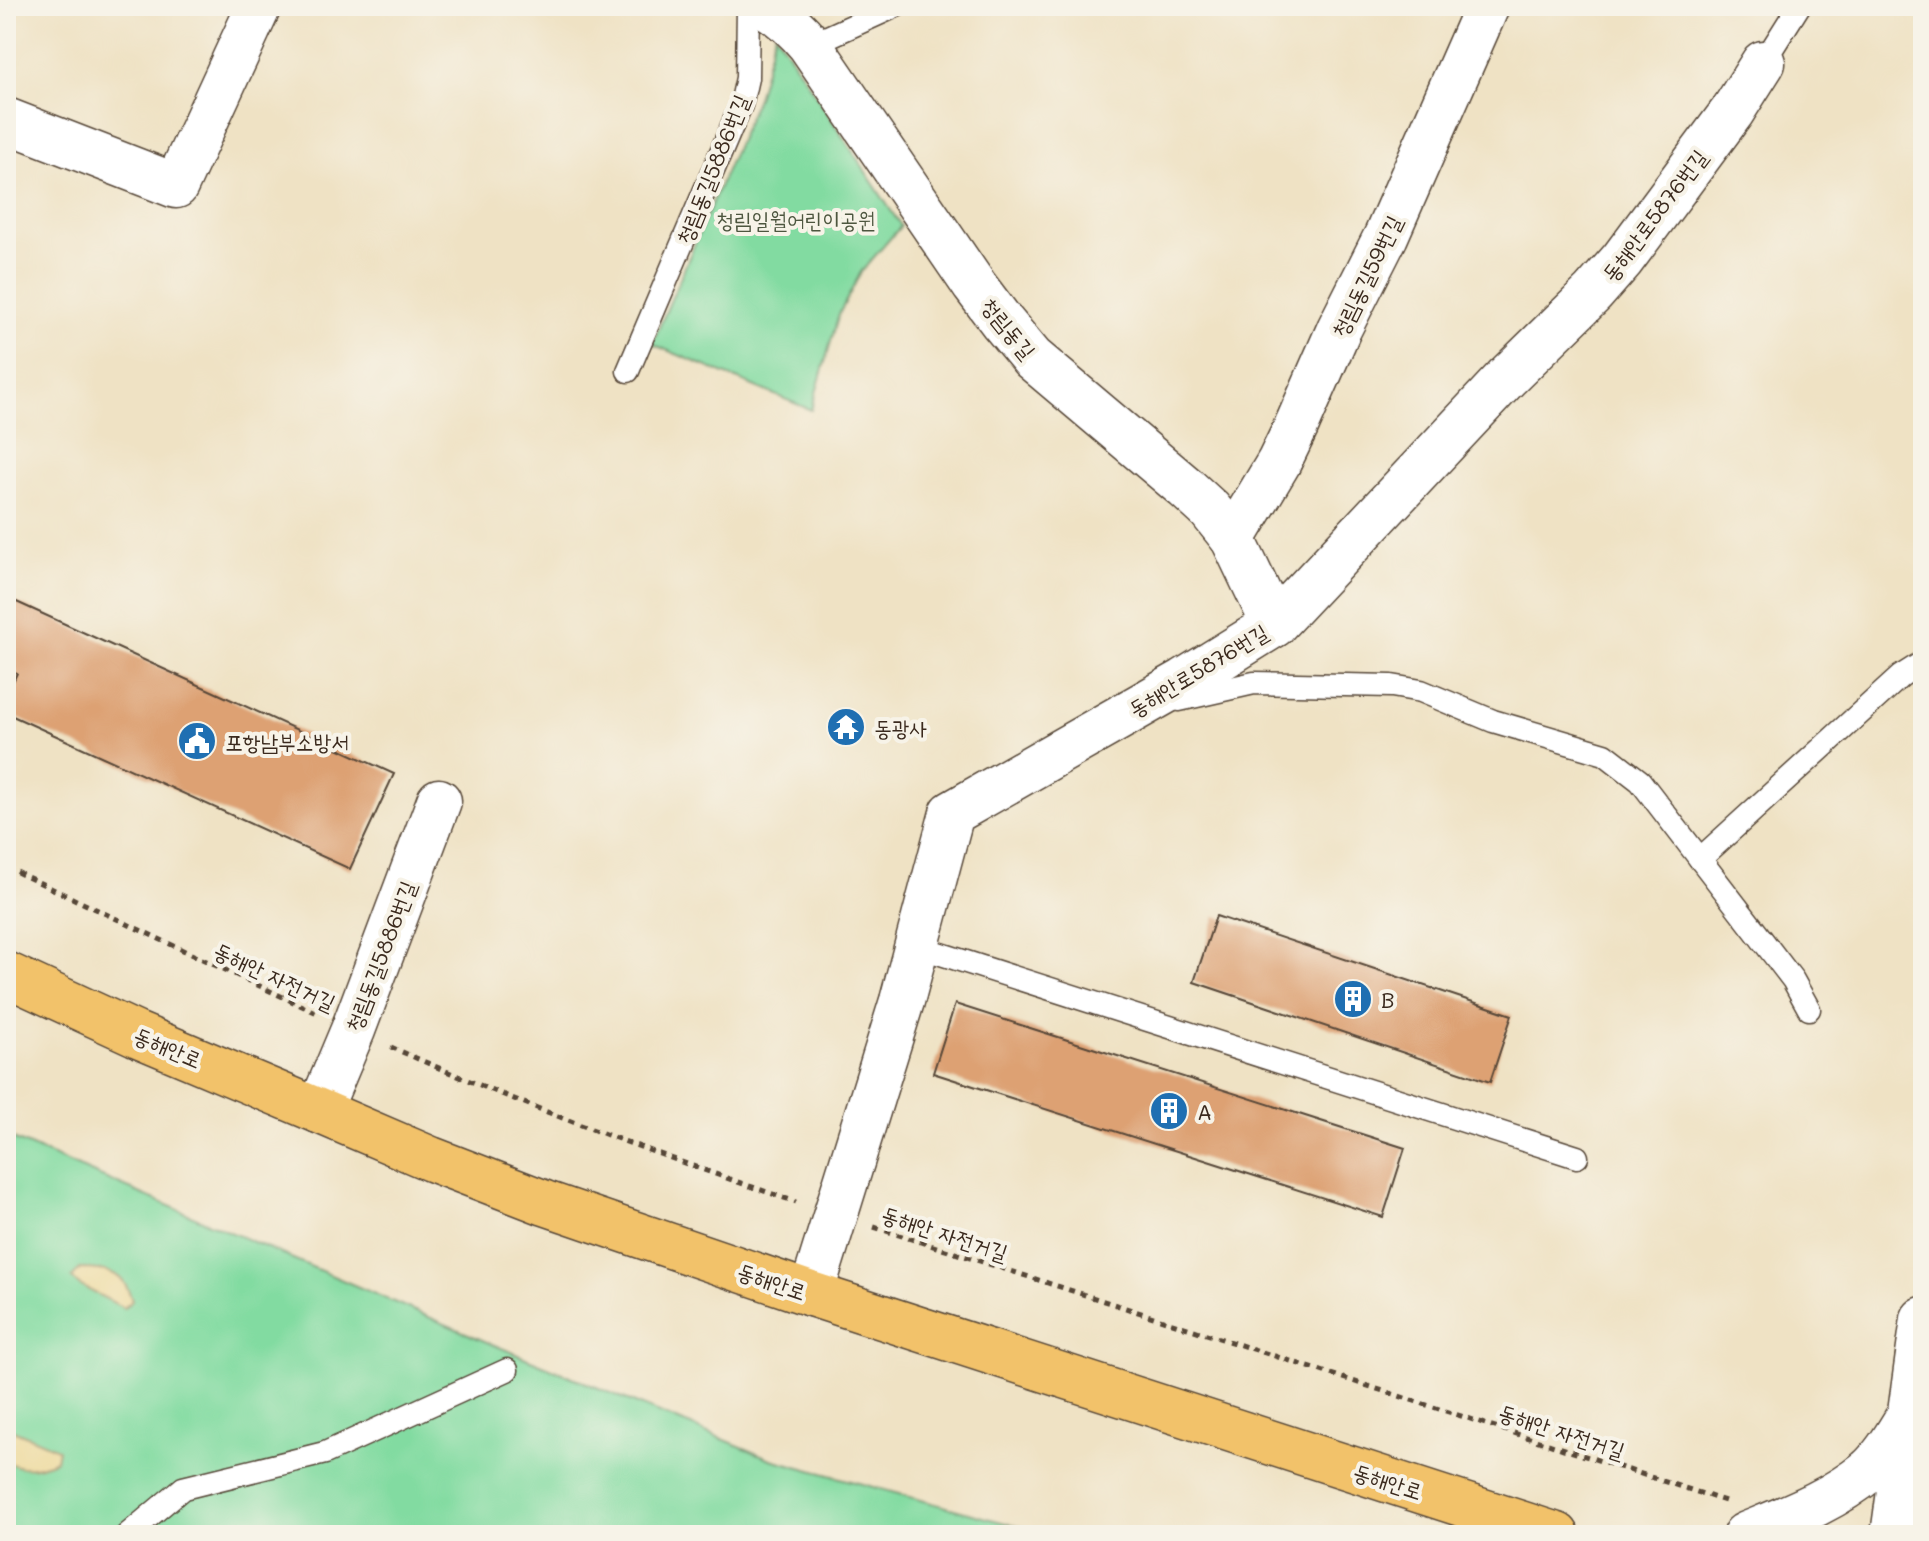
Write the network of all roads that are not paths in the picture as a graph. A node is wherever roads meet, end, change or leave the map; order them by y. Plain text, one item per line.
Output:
1 (259, 6) edge
2 (748, 6) edge
3 (766, 6) edge
4 (896, 6) edge
5 (1487, 6) edge
6 (1799, 6) edge
7 (810, 45) junction
8 (1763, 63) joint
9 (6, 120) edge
10 (628, 371) dead end
11 (1233, 539) junction
12 (1263, 618) junction
13 (1923, 662) edge
14 (1254, 683) junction
15 (1127, 713) junction
16 (439, 801) dead end
17 (1700, 859) junction
18 (916, 946) junction
19 (6, 974) edge
20 (1809, 1009) dead end
21 (319, 1111) junction
22 (1577, 1157) dead end
23 (811, 1294) junction
24 (1923, 1319) edge
25 (507, 1370) dead end
26 (1916, 1431) edge
27 (1741, 1520) edge
28 (127, 1535) edge
29 (1557, 1535) edge
30 (1893, 1535) edge

1 - 9 street
2 - 10 lane, 청림동길5886번길
3 - 7 street, 청림동길
4 - 7 lane
5 - 11 street, 청림동길59번길
6 - 8 lane
7 - 11 street, 청림동길
8 - 12 street, 동해안로5876번길
11 - 12 street, 청림동길
12 - 14 lane
12 - 15 street, 동해안로5876번길
13 - 17 lane
14 - 15 lane
14 - 17 lane
15 - 18 street, 동해안로5876번길
16 - 21 street, 청림동길5886번길
17 - 20 lane
18 - 22 lane
18 - 23 street, 동해안로5876번길
19 - 21 main road, 동해안로
21 - 23 main road, 동해안로
23 - 29 main road, 동해안로
24 - 26 street
25 - 28 lane
26 - 27 street
26 - 30 street

